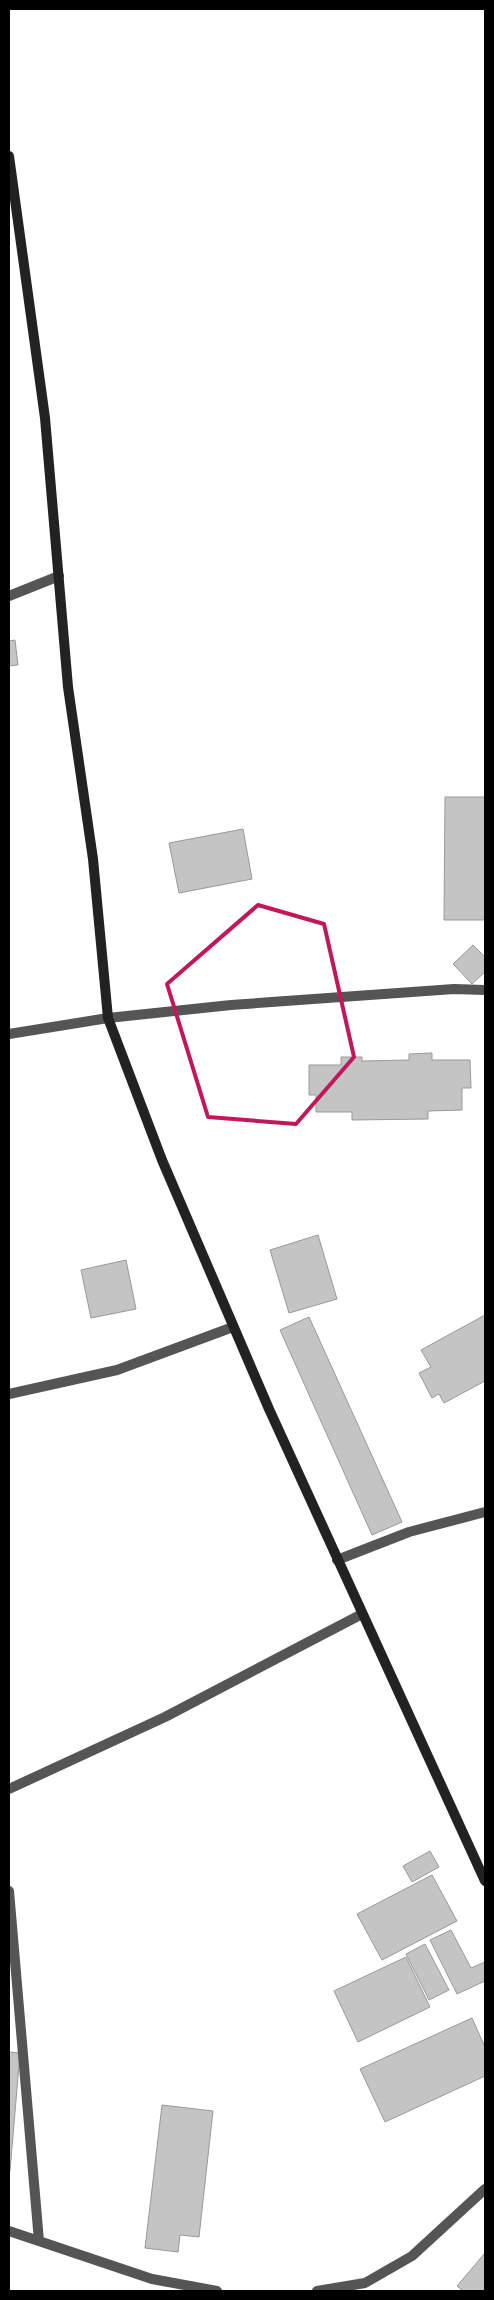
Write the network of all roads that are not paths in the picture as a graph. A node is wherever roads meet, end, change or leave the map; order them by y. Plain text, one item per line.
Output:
1 (9, 156) edge
2 (59, 576) junction
3 (9, 596) edge
4 (485, 990) edge
5 (108, 1018) junction
6 (9, 1034) edge
7 (233, 1327) junction
8 (9, 1394) edge
9 (485, 1512) edge
10 (338, 1560) junction
11 (362, 1614) junction
12 (9, 1789) edge
13 (485, 1881) edge
14 (9, 1891) edge
15 (485, 2189) edge
16 (9, 2231) edge
17 (39, 2241) junction
18 (217, 2291) edge
19 (317, 2291) edge

1 - 2 street
2 - 3 street
2 - 5 street
4 - 5 street
5 - 6 street
5 - 7 street
7 - 8 street
7 - 10 street
9 - 10 street
10 - 11 street
11 - 12 street
11 - 13 street
14 - 17 street
15 - 19 street
16 - 17 street
17 - 18 street

